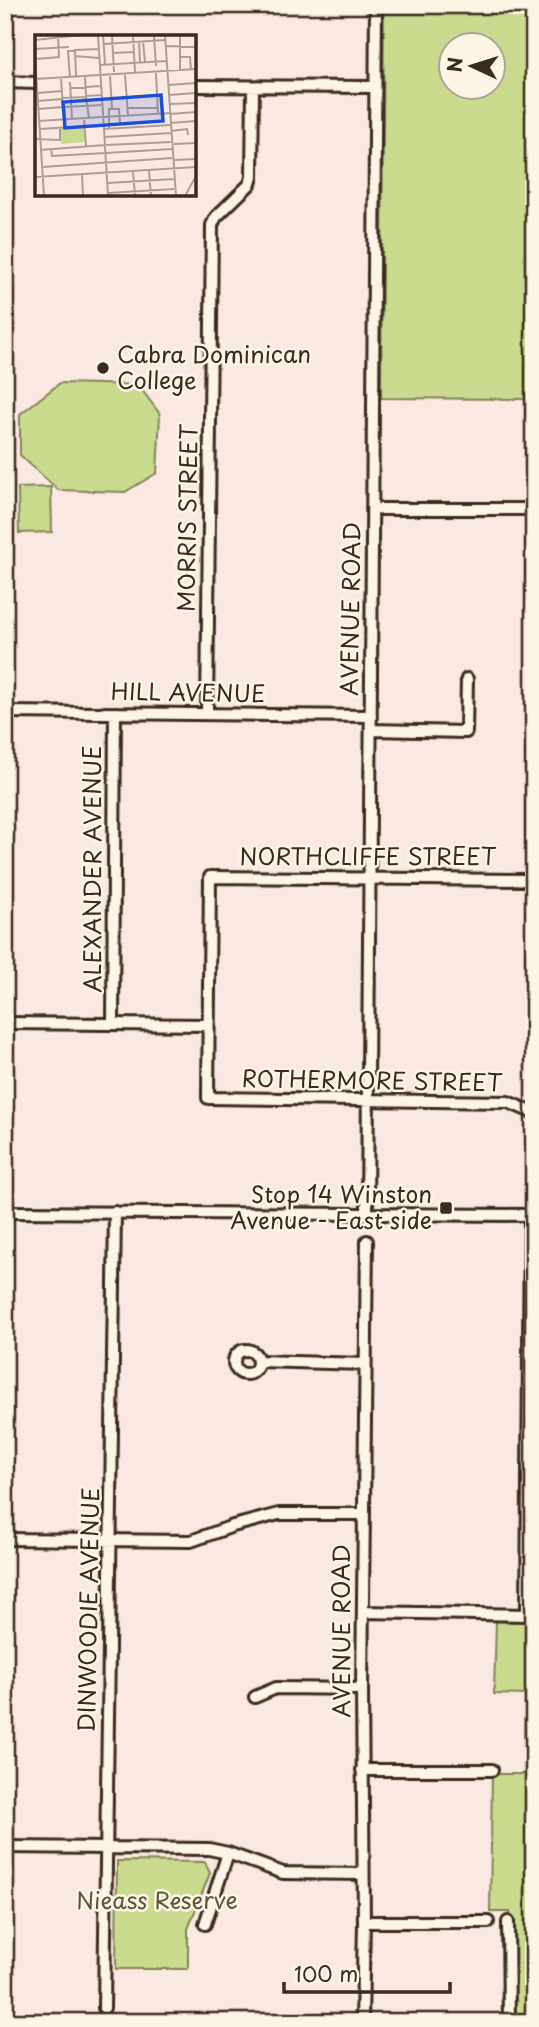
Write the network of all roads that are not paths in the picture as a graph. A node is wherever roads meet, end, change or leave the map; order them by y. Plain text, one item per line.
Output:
1 (376, 5) edge
2 (5, 82) edge
3 (35, 83) edge
4 (196, 86) edge
5 (253, 87) junction
6 (375, 87) junction
7 (373, 509) junction
8 (528, 509) dead end
9 (467, 679) dead end
10 (5, 712) edge
11 (115, 713) junction
12 (207, 714) junction
13 (371, 716) junction
14 (371, 730) junction
15 (370, 878) junction
16 (525, 880) dead end
17 (5, 1023) edge
18 (113, 1024) junction
19 (208, 1025) junction
20 (367, 1101) junction
21 (534, 1113) edge
22 (5, 1212) edge
23 (114, 1212) junction
24 (367, 1214) junction
25 (532, 1215) edge
26 (367, 1241) dead end
27 (258, 1361) dead end
28 (365, 1364) junction
29 (363, 1514) junction
30 (5, 1539) edge
31 (111, 1540) junction
32 (363, 1612) junction
33 (531, 1615) edge
34 (362, 1689) junction
35 (255, 1697) dead end
36 (362, 1770) junction
37 (492, 1770) dead end
38 (5, 1847) edge
39 (106, 1848) junction
40 (228, 1853) junction
41 (363, 1874) junction
42 (364, 1922) junction
43 (488, 1922) dead end
44 (508, 1922) dead end
45 (205, 1924) dead end
46 (104, 2008) dead end
47 (362, 2022) edge
48 (509, 2022) edge

1 - 6 street, AVENUE ROAD
2 - 3 street
4 - 5 street
5 - 6 street
5 - 12 street, MORRIS STREET
6 - 7 street, AVENUE ROAD
7 - 8 street
7 - 13 street, AVENUE ROAD
9 - 14 street
10 - 11 street, HILL AVENUE
11 - 12 street, HILL AVENUE
11 - 18 street, ALEXANDER AVENUE
12 - 13 street, HILL AVENUE
13 - 14 street, AVENUE ROAD
14 - 15 street, AVENUE ROAD
15 - 16 street, NORTHCLIFFE STREET
15 - 19 street, NORTHCLIFFE STREET
15 - 20 street, AVENUE ROAD
17 - 18 street
18 - 19 street
19 - 20 street, ROTHERMORE STREET
20 - 21 street, ROTHERMORE STREET
20 - 24 street, AVENUE ROAD
22 - 23 street
23 - 24 street
23 - 31 street, DINWOODIE AVENUE
24 - 25 street
25 - 33 street
26 - 28 street, AVENUE ROAD
27 - 28 street
28 - 29 street, AVENUE ROAD
29 - 31 street
29 - 32 street, AVENUE ROAD
30 - 31 street
31 - 39 street, DINWOODIE AVENUE
32 - 33 street
32 - 34 street, AVENUE ROAD
34 - 35 street
34 - 36 street, AVENUE ROAD
36 - 37 street
36 - 41 street, AVENUE ROAD
38 - 39 street
39 - 40 street
39 - 46 street, DINWOODIE AVENUE
40 - 41 street
40 - 45 street
41 - 42 street, AVENUE ROAD
42 - 43 street
42 - 47 street, AVENUE ROAD
44 - 48 street

